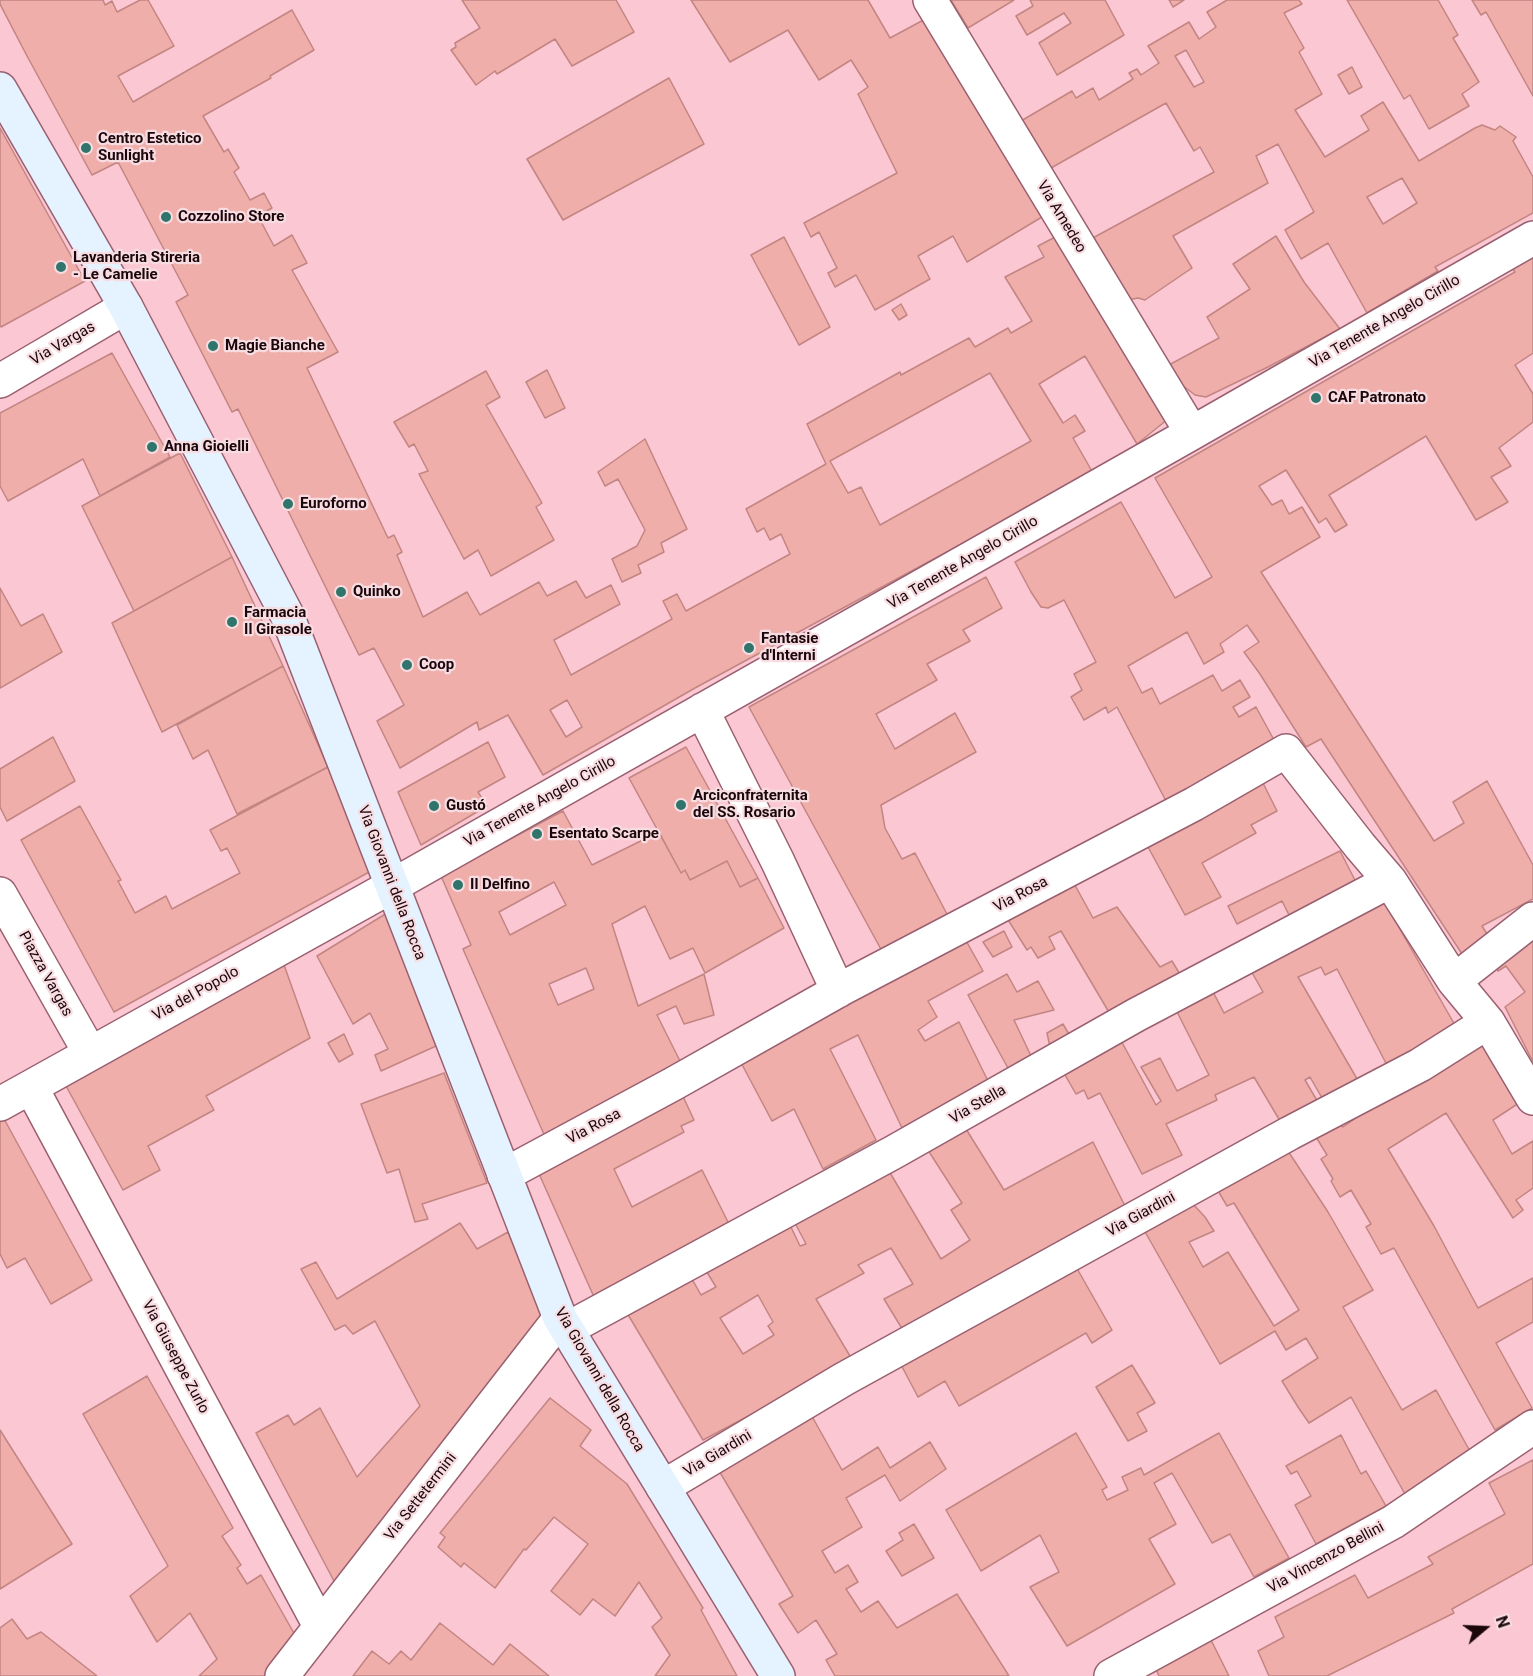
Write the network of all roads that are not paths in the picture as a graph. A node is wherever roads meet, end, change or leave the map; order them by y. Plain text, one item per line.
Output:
1 (930, 0) edge
2 (0, 89) edge
3 (1533, 238) edge
4 (126, 307) junction
5 (0, 381) edge
6 (1192, 433) junction
7 (702, 710) junction
8 (1390, 881) junction
9 (392, 886) junction
10 (0, 894) edge
11 (1533, 919) edge
12 (1454, 981) junction
13 (838, 992) junction
14 (1488, 1022) junction
15 (90, 1053) junction
16 (31, 1087) junction
17 (1533, 1098) edge
18 (0, 1104) edge
19 (504, 1175) junction
20 (563, 1323) junction
21 (1533, 1427) edge
22 (663, 1487) junction
23 (320, 1626) junction
24 (282, 1676) edge
25 (778, 1676) edge
26 (1111, 1676) edge

1 - 6 street, Via Amedeo
2 - 4 street, Via Giovanni della Rocca
3 - 6 street, Via Tenente Angelo Cirillo
4 - 5 street, Via Vargas
4 - 9 street, Via Giovanni della Rocca
6 - 7 street, Via Tenente Angelo Cirillo
7 - 9 street, Via Tenente Angelo Cirillo
7 - 13 street
8 - 12 street, Via Rosa
8 - 13 street, Via Rosa
8 - 20 street, Via Stella
9 - 15 street, Via del Popolo
9 - 19 street, Via Giovanni della Rocca
10 - 15 street, Piazza Vargas
11 - 12 street
12 - 14 street
13 - 19 street, Via Rosa
14 - 17 street
14 - 22 street, Via Giardini
15 - 16 street, Via del Popolo
16 - 18 street, Via del Popolo
16 - 23 street, Via Giuseppe Zurlo
19 - 20 street, Via Giovanni della Rocca
20 - 22 street, Via Giovanni della Rocca
20 - 23 street, Via Settetermini
21 - 26 street, Via Vincenzo Bellini
22 - 25 street, Via Giovanni della Rocca
23 - 24 street, Via Settetermini

